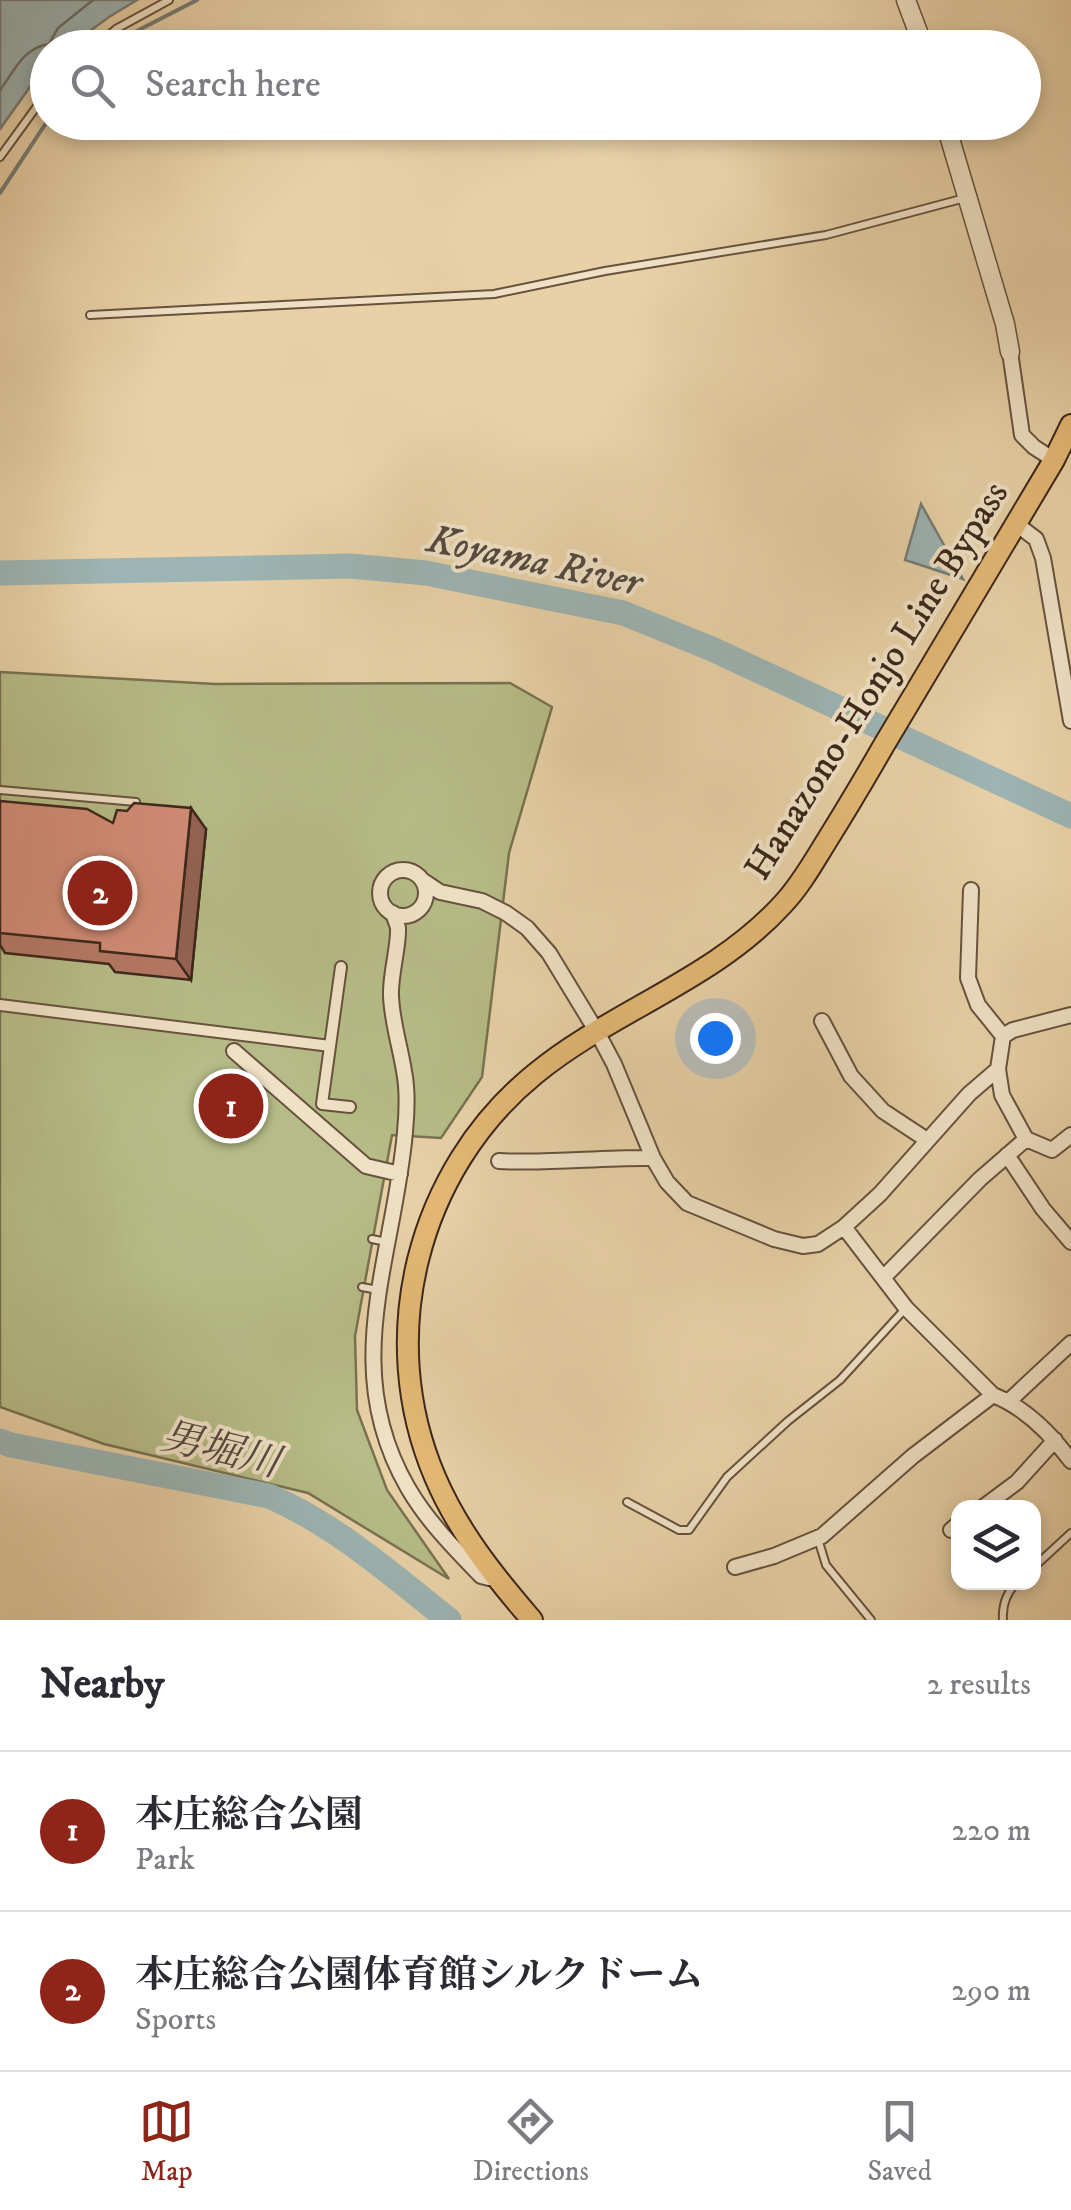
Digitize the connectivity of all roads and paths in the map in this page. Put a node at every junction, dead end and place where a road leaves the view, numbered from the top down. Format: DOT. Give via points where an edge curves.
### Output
graph roads {
  1 [pos="169,0"];
  2 [pos="906,0"];
  3 [pos="115,30"];
  4 [pos="917,30"];
  5 [pos="30,116"];
  6 [pos="950,140"];
  7 [pos="0,158"];
  8 [pos="966,198"];
  9 [pos="90,315"];
  10 [pos="1010,352"];
  11 [pos="1071,425"];
  12 [pos="1054,460"];
  13 [pos="1016,523"];
  14 [pos="1071,721"];
  15 [pos="0,790"];
  16 [pos="136,802"];
  17 [pos="422,880"];
  18 [pos="972,890"];
  19 [pos="440,892"];
  20 [pos="424,903"];
  21 [pos="399,919"];
  22 [pos="341,967"];
  23 [pos="0,1005"];
  24 [pos="1071,1015"];
  25 [pos="822,1020"];
  26 [pos="597,1032"];
  27 [pos="1003,1036"];
  28 [pos="330,1046"];
  29 [pos="234,1051"];
  30 [pos="998,1069"];
  31 [pos="350,1107"];
  32 [pos="1071,1134"];
  33 [pos="1026,1139"];
  34 [pos="927,1140"];
  35 [pos="1008,1155"];
  36 [pos="653,1158"];
  37 [pos="498,1162"];
  38 [pos="400,1174"];
  39 [pos="844,1227"];
  40 [pos="1071,1242"];
  41 [pos="883,1278"];
  42 [pos="362,1287"];
  43 [pos="379,1291"];
  44 [pos="906,1308"];
  45 [pos="1068,1351"];
  46 [pos="993,1394"];
  47 [pos="1009,1401"];
  48 [pos="1055,1440"];
  49 [pos="1071,1461"];
  50 [pos="993,1500"];
  51 [pos="627,1502"];
  52 [pos="1071,1533"];
  53 [pos="818,1538"];
  54 [pos="1041,1561"];
  55 [pos="735,1566"];
  56 [pos="496,1576"];
  57 [pos="1011,1590"];
  58 [pos="532,1620"];
  59 [pos="871,1620"];
  60 [pos="1003,1620"];
  1 -- 3 [label="lane"];
  2 -- 4 [label="street"];
  5 -- 7 [label="lane"];
  6 -- 8 [label="street"];
  8 -- 9 [label="lane" via="826,235 494,294"];
  8 -- 10 [label="street"];
  10 -- 12 [label="street" via="1022,435"];
  11 -- 12 [label="main road, Hanazono-Honjo Line Bypass"];
  12 -- 13 [label="main road, Hanazono-Honjo Line Bypass"];
  13 -- 14 [label="street" via="1036,539 1043,558"];
  13 -- 26 [label="main road, Hanazono-Honjo Line Bypass" via="784,903 695,976"];
  15 -- 16 [label="lane"];
  17 -- 19 [label="street"];
  17 -- 20 [label="street"];
  17 -- 21 [label="street" via="410,871 388,876 380,896"];
  18 -- 27 [label="street" via="968,978"];
  19 -- 20 [label="street"];
  19 -- 26 [label="street" via="482,901 527,928"];
  20 -- 21 [label="street"];
  21 -- 38 [label="street" via="390,995 407,1101"];
  22 -- 28 [label="street"];
  23 -- 28 [label="street"];
  24 -- 27 [label="street"];
  25 -- 34 [label="street" via="850,1076 884,1111"];
  26 -- 36 [label="street"];
  26 -- 56 [label="main road, Hanazono-Honjo Line Bypass" via="497,1110 437,1201 416,1260 408,1364 415,1415 454,1515"];
  27 -- 30 [label="street"];
  28 -- 31 [label="street" via="322,1104"];
  29 -- 38 [label="street" via="366,1166"];
  30 -- 33 [label="street" via="1002,1096"];
  30 -- 34 [label="street"];
  32 -- 33 [label="street" via="1052,1150"];
  33 -- 35 [label="street"];
  34 -- 39 [label="street"];
  35 -- 40 [label="street"];
  35 -- 41 [label="street"];
  36 -- 37 [label="street"];
  36 -- 39 [label="street" via="686,1203 774,1239 818,1244"];
  38 -- 43 [label="street" via="379,1241"];
  39 -- 41 [label="street"];
  41 -- 44 [label="street"];
  42 -- 43 [label="lane"];
  43 -- 56 [label="street" via="372,1368 388,1444 434,1526 482,1576"];
  44 -- 46 [label="street"];
  44 -- 51 [label="lane" via="840,1380 727,1477 689,1530"];
  45 -- 47 [label="street"];
  46 -- 47 [label="street"];
  46 -- 53 [label="street"];
  47 -- 48 [label="street"];
  48 -- 49 [label="street"];
  48 -- 50 [label="street"];
  52 -- 54 [label="lane"];
  53 -- 55 [label="street"];
  53 -- 59 [label="lane" via="826,1565"];
  56 -- 58 [label="main road, Hanazono-Honjo Line Bypass"];
  57 -- 60 [label="lane"];
}
